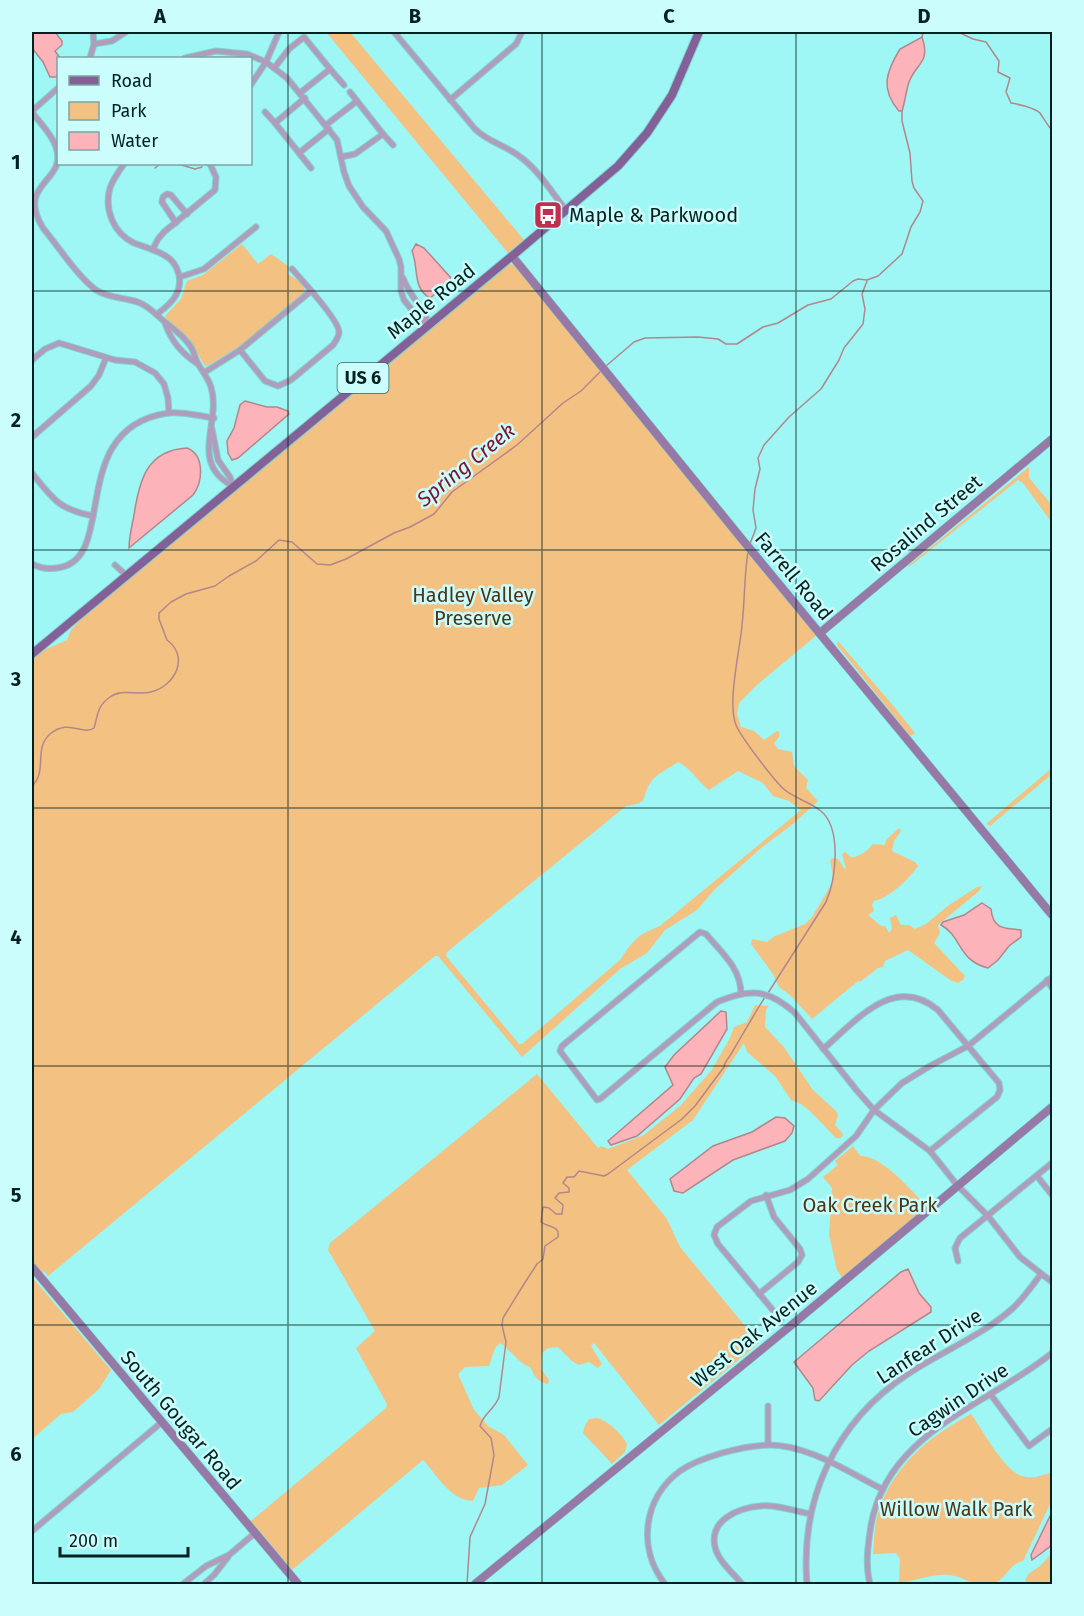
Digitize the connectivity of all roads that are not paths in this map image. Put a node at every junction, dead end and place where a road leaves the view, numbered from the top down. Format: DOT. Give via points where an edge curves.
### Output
graph roads {
  1 [pos="93,32"];
  2 [pos="126,32"];
  3 [pos="279,32"];
  4 [pos="397,32"];
  5 [pos="522,32"];
  6 [pos="699,32"];
  7 [pos="94,44"];
  8 [pos="90,57"];
  9 [pos="189,57"];
  10 [pos="266,62"];
  11 [pos="274,67"];
  12 [pos="330,69"];
  13 [pos="252,83"];
  14 [pos="344,85"];
  15 [pos="57,89"];
  16 [pos="350,92"];
  17 [pos="302,96"];
  18 [pos="450,100"];
  19 [pos="357,101"];
  20 [pos="32,111"];
  21 [pos="265,112"];
  22 [pos="274,123"];
  23 [pos="328,127"];
  24 [pos="383,134"];
  25 [pos="393,145"];
  26 [pos="299,153"];
  27 [pos="341,157"];
  28 [pos="123,165"];
  29 [pos="210,165"];
  30 [pos="311,168"];
  31 [pos="566,210"];
  32 [pos="187,214"];
  33 [pos="176,223"];
  34 [pos="256,227"];
  35 [pos="153,249"];
  36 [pos="512,256"];
  37 [pos="401,267"];
  38 [pos="292,269"];
  39 [pos="180,278"];
  40 [pos="310,291"];
  41 [pos="157,314"];
  42 [pos="164,322"];
  43 [pos="429,324"];
  44 [pos="240,350"];
  45 [pos="106,358"];
  46 [pos="32,360"];
  47 [pos="199,365"];
  48 [pos="205,372"];
  49 [pos="169,413"];
  50 [pos="214,418"];
  51 [pos="32,437"];
  52 [pos="1053,439"];
  53 [pos="32,473"];
  54 [pos="233,486"];
  55 [pos="93,516"];
  56 [pos="32,564"];
  57 [pos="115,565"];
  58 [pos="126,575"];
  59 [pos="820,633"];
  60 [pos="32,654"];
  61 [pos="1053,915"];
  62 [pos="1053,972"];
  63 [pos="1050,978"];
  64 [pos="1053,988"];
  65 [pos="741,994"];
  66 [pos="968,1046"];
  67 [pos="823,1048"];
  68 [pos="1053,1107"];
  69 [pos="874,1110"];
  70 [pos="930,1151"];
  71 [pos="1053,1163"];
  72 [pos="1037,1176"];
  73 [pos="957,1185"];
  74 [pos="766,1195"];
  75 [pos="1053,1195"];
  76 [pos="988,1216"];
  77 [pos="958,1261"];
  78 [pos="32,1267"];
  79 [pos="1041,1274"];
  80 [pos="1053,1282"];
  81 [pos="759,1294"];
  82 [pos="781,1320"];
  83 [pos="794,1323"];
  84 [pos="781,1333"];
  85 [pos="1053,1353"];
  86 [pos="991,1395"];
  87 [pos="768,1406"];
  88 [pos="162,1422"];
  89 [pos="1053,1429"];
  90 [pos="768,1445"];
  91 [pos="828,1463"];
  92 [pos="882,1489"];
  93 [pos="810,1514"];
  94 [pos="32,1531"];
  95 [pos="255,1533"];
  96 [pos="229,1555"];
  97 [pos="183,1584"];
  98 [pos="204,1584"];
  99 [pos="298,1584"];
  100 [pos="475,1584"];
  101 [pos="665,1584"];
  102 [pos="742,1584"];
  103 [pos="807,1584"];
  104 [pos="870,1584"];
  1 -- 7 [label="street"];
  2 -- 7 [label="street" via="112,42"];
  3 -- 10 [label="street"];
  4 -- 18 [label="street"];
  5 -- 18 [label="street" via="516,44"];
  6 -- 31 [label="main road, Maple Road / US 6" via="672,95 646,133 618,166"];
  7 -- 8 [label="street"];
  9 -- 10 [label="street" via="231,51"];
  10 -- 11 [label="street"];
  10 -- 13 [label="street"];
  11 -- 12 [label="street" via="304,37"];
  11 -- 17 [label="street"];
  12 -- 14 [label="street"];
  12 -- 17 [label="street"];
  15 -- 20 [label="street"];
  16 -- 19 [label="street"];
  17 -- 22 [label="street"];
  17 -- 23 [label="street"];
  18 -- 31 [label="street" via="484,138 528,163"];
  19 -- 23 [label="street"];
  19 -- 24 [label="street"];
  20 -- 41 [label="street" via="56,147 51,176 37,191 34,202 43,228 95,289 113,298 140,303"];
  21 -- 22 [label="street"];
  22 -- 26 [label="street"];
  23 -- 26 [label="street"];
  23 -- 27 [label="street" via="337,140"];
  24 -- 25 [label="street"];
  24 -- 27 [label="street" via="362,150"];
  26 -- 30 [label="street"];
  27 -- 37 [label="street" via="349,186 386,231"];
  28 -- 35 [label="street" via="111,184 108,198 112,222 126,238"];
  29 -- 32 [label="street" via="216,177 215,190"];
  31 -- 36 [label="main road, Maple Road / US 6"];
  32 -- 33 [label="street"];
  32 -- 33 [label="street" via="171,195 163,197 162,202"];
  33 -- 35 [label="street"];
  34 -- 39 [label="street" via="204,269"];
  35 -- 39 [label="street" via="172,261"];
  36 -- 43 [label="main road, Maple Road / US 6"];
  36 -- 59 [label="street, Farrell Road"];
  37 -- 43 [label="street" via="411,296"];
  37 -- 43 [label="street" via="404,300 420,320"];
  38 -- 40 [label="street"];
  39 -- 41 [label="street" via="178,293"];
  40 -- 44 [label="street"];
  40 -- 44 [label="street" via="338,327 333,345 278,386 265,381"];
  41 -- 42 [label="street"];
  42 -- 47 [label="street" via="178,348"];
  42 -- 47 [label="street" via="191,347"];
  43 -- 54 [label="main road, Maple Road / US 6"];
  44 -- 48 [label="street"];
  45 -- 46 [label="street" via="59,344"];
  45 -- 49 [label="street" via="135,362 155,373 164,384"];
  45 -- 51 [label="street" via="92,387"];
  47 -- 48 [label="street"];
  48 -- 50 [label="street" via="213,394"];
  49 -- 50 [label="street"];
  49 -- 55 [label="street" via="136,425 114,446 102,468"];
  50 -- 54 [label="street" via="208,445 210,460 225,482"];
  52 -- 59 [label="street, Rosalind Street"];
  53 -- 55 [label="street" via="64,508"];
  54 -- 58 [label="main road, Maple Road / US 6"];
  55 -- 56 [label="street" via="87,546 79,557 67,566 48,569"];
  57 -- 58 [label="street"];
  58 -- 60 [label="main road, Maple Road / US 6"];
  59 -- 61 [label="street, Farrell Road"];
  62 -- 63 [label="street"];
  63 -- 64 [label="street"];
  63 -- 66 [label="street"];
  65 -- 65 [label="street" via="717,1002 597,1100 560,1052 562,1046 700,932 731,962"];
  65 -- 67 [label="street" via="755,992 783,1002"];
  66 -- 67 [label="street" via="928,1001 906,995 875,1006"];
  66 -- 69 [label="street" via="902,1083"];
  66 -- 70 [label="street" via="999,1083 1000,1090"];
  67 -- 69 [label="street"];
  68 -- 73 [label="street, West Oak Avenue"];
  69 -- 70 [label="street"];
  69 -- 74 [label="street" via="856,1136 808,1179 790,1190"];
  70 -- 73 [label="street"];
  71 -- 72 [label="street"];
  72 -- 75 [label="street"];
  72 -- 76 [label="street"];
  73 -- 76 [label="street"];
  73 -- 83 [label="street, West Oak Avenue"];
  74 -- 81 [label="street" via="774,1217 801,1255 798,1262"];
  74 -- 81 [label="street" via="744,1205 717,1227 714,1235"];
  76 -- 77 [label="street" via="960,1238 955,1248"];
  76 -- 79 [label="street" via="1020,1257"];
  78 -- 88 [label="street, South Gougar Road"];
  79 -- 80 [label="street"];
  79 -- 91 [label="street, Lanfear Drive" via="998,1320 907,1374 873,1402 843,1437"];
  81 -- 82 [label="street"];
  82 -- 83 [label="street"];
  82 -- 84 [label="street"];
  83 -- 84 [label="street, West Oak Avenue"];
  84 -- 100 [label="street, West Oak Avenue"];
  85 -- 86 [label="street, Cagwin Drive"];
  86 -- 89 [label="street" via="1029,1446"];
  86 -- 92 [label="street, Cagwin Drive" via="925,1436 897,1465"];
  87 -- 90 [label="street"];
  88 -- 94 [label="street"];
  88 -- 95 [label="street, South Gougar Road"];
  90 -- 91 [label="street"];
  90 -- 101 [label="street" via="697,1462 667,1482 649,1516 646,1538 651,1560"];
  91 -- 92 [label="street"];
  91 -- 93 [label="street, Lanfear Drive"];
  92 -- 104 [label="street, Cagwin Drive" via="873,1512 867,1555"];
  93 -- 102 [label="street" via="760,1506 720,1522 715,1548"];
  93 -- 103 [label="street, Lanfear Drive"];
  95 -- 96 [label="street"];
  95 -- 99 [label="street, South Gougar Road"];
  96 -- 97 [label="street"];
  96 -- 98 [label="street"];
}
